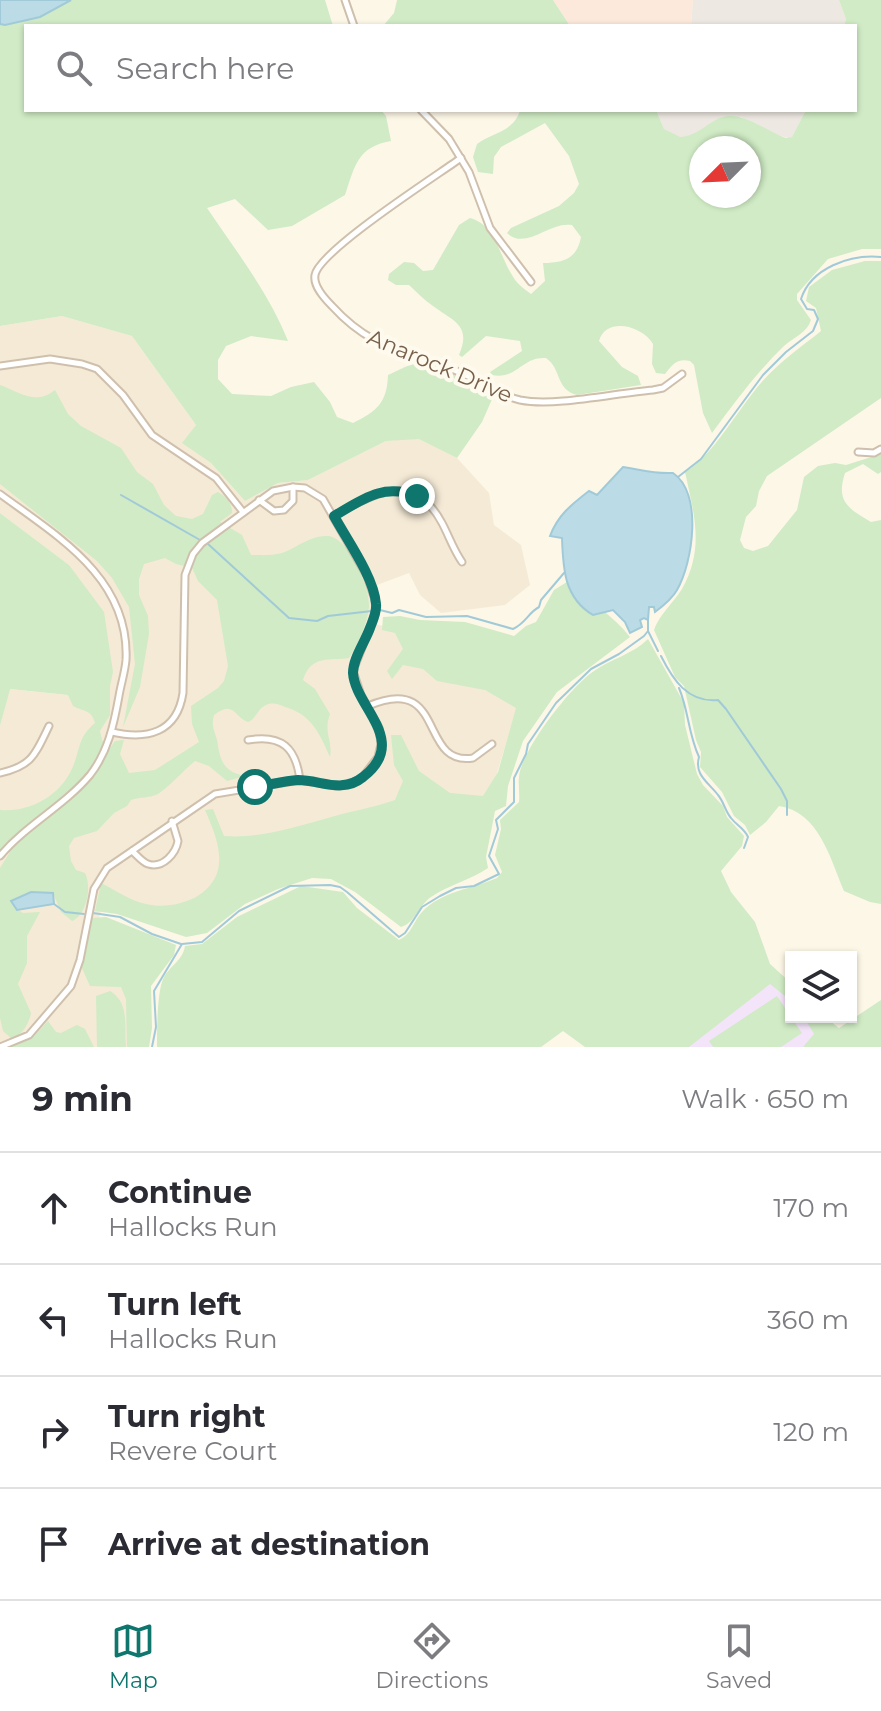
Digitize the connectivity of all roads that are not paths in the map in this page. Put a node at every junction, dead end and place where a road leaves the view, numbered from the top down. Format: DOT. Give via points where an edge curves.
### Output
graph roads {
  1 [pos="345,0"];
  2 [pos="353,24"];
  3 [pos="423,112"];
  4 [pos="461,158"];
  5 [pos="531,282"];
  6 [pos="0,366"];
  7 [pos="682,374"];
  8 [pos="881,449"];
  9 [pos="858,452"];
  10 [pos="293,487"];
  11 [pos="0,494"];
  12 [pos="259,500"];
  13 [pos="243,512"];
  14 [pos="334,516"];
  15 [pos="462,562"];
  16 [pos="368,706"];
  17 [pos="49,726"];
  18 [pos="112,732"];
  19 [pos="248,740"];
  20 [pos="492,744"];
  21 [pos="0,773"];
  22 [pos="300,780"];
  23 [pos="172,821"];
  24 [pos="132,851"];
  25 [pos="0,856"];
  26 [pos="0,1046"];
  1 -- 2 [label="street"];
  3 -- 4 [label="street"];
  4 -- 5 [label="street" via="490,228"];
  4 -- 7 [label="street, Anarock Drive" via="320,264 315,276 319,291 347,324 386,347 458,371 519,400 653,390"];
  6 -- 13 [label="street" via="50,359 97,369 152,435 216,478"];
  8 -- 9 [label="street"];
  10 -- 12 [label="street"];
  10 -- 12 [label="street" via="293,501 284,510 270,510"];
  10 -- 14 [label="street" via="316,494"];
  11 -- 18 [label="street" via="84,558 111,594 126,661"];
  12 -- 13 [label="street"];
  13 -- 18 [label="street" via="202,543 188,563 183,693 175,716 149,735"];
  14 -- 15 [label="street" via="375,494 408,492 433,509"];
  14 -- 16 [label="street" via="376,603 353,671"];
  16 -- 20 [label="street" via="394,698 411,701 443,747 462,758 478,755"];
  16 -- 22 [label="street" via="381,744 369,771 341,786"];
  17 -- 21 [label="street" via="29,762"];
  18 -- 25 [label="street" via="84,782"];
  19 -- 22 [label="street" via="262,737 290,749"];
  22 -- 23 [label="street" via="215,794"];
  23 -- 24 [label="street"];
  23 -- 24 [label="street" via="178,841 172,856 150,865"];
  24 -- 26 [label="street" via="107,868 94,889 70,988 29,1035"];
}
